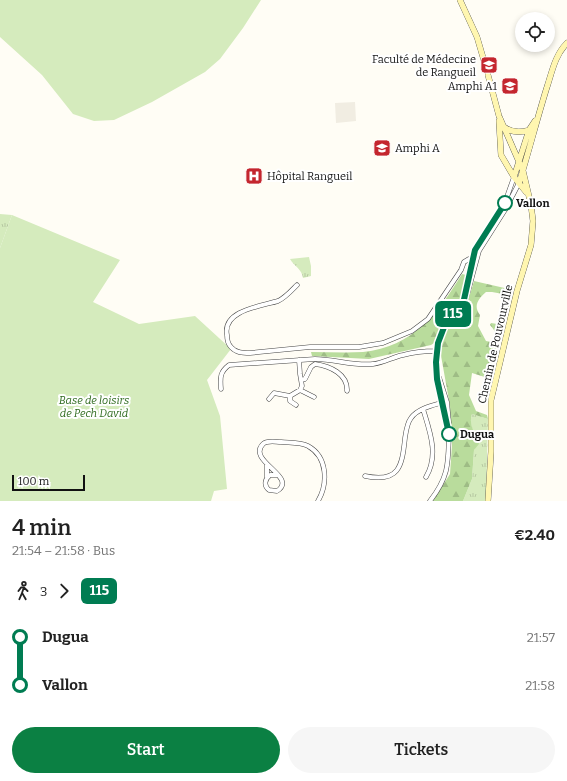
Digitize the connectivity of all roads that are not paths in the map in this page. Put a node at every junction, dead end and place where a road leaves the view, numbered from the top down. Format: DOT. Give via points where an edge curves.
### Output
graph roads {
  1 [pos="460,0"];
  2 [pos="567,43"];
  3 [pos="499,116"];
  4 [pos="536,120"];
  5 [pos="504,127"];
  6 [pos="529,130"];
  7 [pos="519,162"];
  8 [pos="523,171"];
  9 [pos="514,177"];
  10 [pos="519,183"];
  11 [pos="528,194"];
  12 [pos="473,263"];
  13 [pos="461,270"];
  14 [pos="297,285"];
  15 [pos="436,351"];
  16 [pos="299,360"];
  17 [pos="301,380"];
  18 [pos="221,389"];
  19 [pos="300,390"];
  20 [pos="347,391"];
  21 [pos="290,396"];
  22 [pos="314,397"];
  23 [pos="269,399"];
  24 [pos="445,402"];
  25 [pos="296,405"];
  26 [pos="423,409"];
  27 [pos="267,465"];
  28 [pos="278,475"];
  29 [pos="365,476"];
  30 [pos="267,477"];
  31 [pos="426,477"];
  32 [pos="318,501"];
  33 [pos="430,501"];
  34 [pos="488,501"];
  1 -- 3 [label="street" via="477,37"];
  2 -- 4 [label="street" via="557,58"];
  3 -- 5 [label="street, Chemin de Pouvourville"];
  3 -- 9 [label="street, Chemin de Pouvourville" via="501,155"];
  4 -- 6 [label="street"];
  4 -- 8 [label="street"];
  5 -- 6 [label="street" via="515,132"];
  5 -- 7 [label="street, Chemin de Pouvourville"];
  6 -- 7 [label="street"];
  7 -- 8 [label="street, Chemin de Pouvourville"];
  7 -- 9 [label="street"];
  8 -- 10 [label="street"];
  8 -- 11 [label="street, Chemin de Pouvourville"];
  9 -- 10 [label="street, Chemin de Pouvourville"];
  9 -- 12 [label="street" via="502,208 475,250"];
  10 -- 11 [label="street, Chemin de Pouvourville"];
  10 -- 12 [label="street"];
  11 -- 34 [label="street, Chemin de Pouvourville" via="533,221 532,238 491,400"];
  12 -- 13 [label="street"];
  12 -- 13 [label="street" via="469,259 464,262"];
  12 -- 15 [label="street" via="469,294 446,322"];
  13 -- 14 [label="street" via="428,319 412,331 383,343 359,347 310,347 242,354 233,350 226,331 231,319 251,307 280,300"];
  15 -- 16 [label="street" via="402,355 374,364 326,359"];
  15 -- 24 [label="street" via="437,379"];
  16 -- 17 [label="street"];
  16 -- 18 [label="street" via="229,365 222,370"];
  17 -- 19 [label="street"];
  17 -- 20 [label="street" via="305,379 315,364 322,365 343,376"];
  19 -- 21 [label="street"];
  19 -- 22 [label="street"];
  21 -- 23 [label="street" via="274,393"];
  21 -- 25 [label="street" via="290,401"];
  24 -- 26 [label="street"];
  24 -- 33 [label="street" via="449,425 447,471"];
  26 -- 29 [label="street" via="408,422 403,459 397,471 388,477"];
  26 -- 31 [label="street" via="433,453"];
  27 -- 28 [label="street"];
  27 -- 30 [label="street"];
  27 -- 32 [label="street" via="260,452 263,444 267,442 300,443 308,446 321,460 324,469 324,486"];
  28 -- 30 [label="street" via="272,474"];
  28 -- 30 [label="street" via="283,485 280,490 274,492 265,486"];
}
